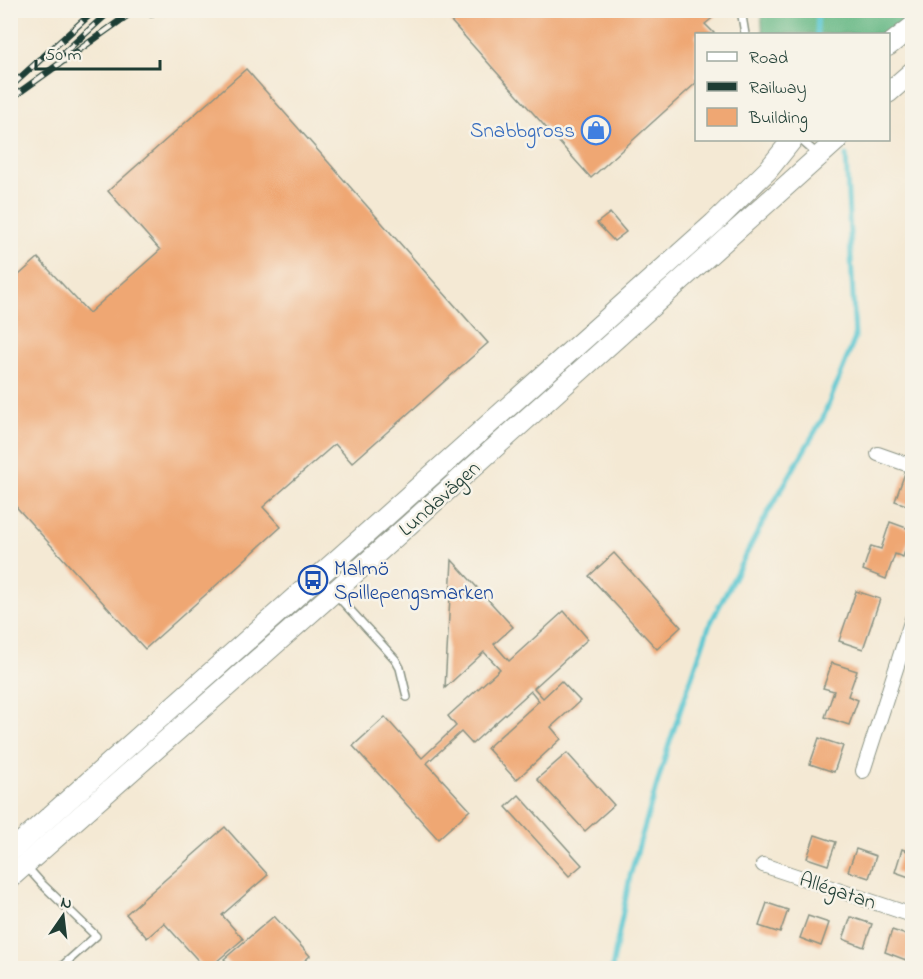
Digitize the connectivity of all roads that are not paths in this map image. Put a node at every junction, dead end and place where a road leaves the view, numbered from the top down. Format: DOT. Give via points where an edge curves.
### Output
graph roads {
  1 [pos="741,10"];
  2 [pos="912,27"];
  3 [pos="745,33"];
  4 [pos="890,44"];
  5 [pos="912,72"];
  6 [pos="890,91"];
  7 [pos="791,141"];
  8 [pos="802,141"];
  9 [pos="836,141"];
  10 [pos="819,156"];
  11 [pos="878,454"];
  12 [pos="912,466"];
  13 [pos="319,575"];
  14 [pos="334,592"];
  15 [pos="912,620"];
  16 [pos="407,697"];
  17 [pos="863,771"];
  18 [pos="11,850"];
  19 [pos="26,865"];
  20 [pos="763,865"];
  21 [pos="10,878"];
  22 [pos="912,915"];
  23 [pos="60,969"];
  1 -- 3 [label="lane"];
  2 -- 4 [label="main road"];
  5 -- 6 [label="main road"];
  7 -- 13 [label="main road, Lundavägen" via="714,223"];
  8 -- 10 [label="lane"];
  9 -- 10 [label="main road, Lundavägen"];
  10 -- 14 [label="main road, Lundavägen"];
  11 -- 12 [label="street"];
  13 -- 14 [label="lane"];
  13 -- 18 [label="main road, Lundavägen"];
  14 -- 16 [label="lane" via="395,660"];
  14 -- 19 [label="main road, Lundavägen"];
  15 -- 17 [label="street"];
  18 -- 19 [label="street"];
  19 -- 21 [label="main road, Lundavägen"];
  19 -- 23 [label="lane" via="96,936"];
  20 -- 22 [label="street, Allégatan"];
}
